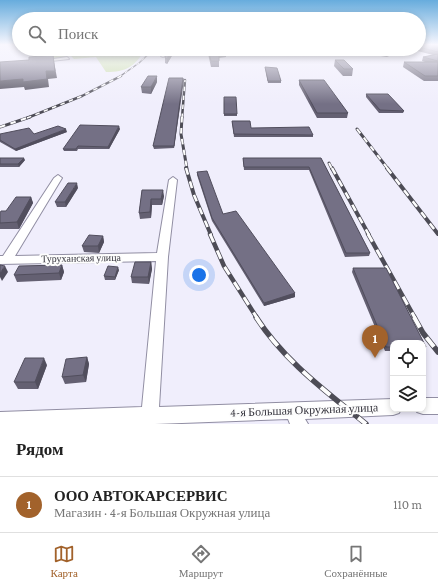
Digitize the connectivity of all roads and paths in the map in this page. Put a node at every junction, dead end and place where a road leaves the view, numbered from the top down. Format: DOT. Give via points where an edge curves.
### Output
graph roads {
  1 [pos="58,178"];
  2 [pos="173,180"];
  3 [pos="162,257"];
  4 [pos="3,260"];
  5 [pos="426,406"];
  6 [pos="438,406"];
  7 [pos="390,407"];
  8 [pos="150,416"];
  9 [pos="296,418"];
  10 [pos="0,421"];
  1 -- 4 [label="street"];
  2 -- 3 [label="street"];
  3 -- 4 [label="street, Туруханская улица"];
  3 -- 8 [label="street"];
  5 -- 6 [label="street"];
  7 -- 9 [label="street, 4-я Большая Окружная улица"];
  8 -- 9 [label="street, 4-я Большая Окружная улица"];
  8 -- 10 [label="street, 4-я Большая Окружная улица"];
}
